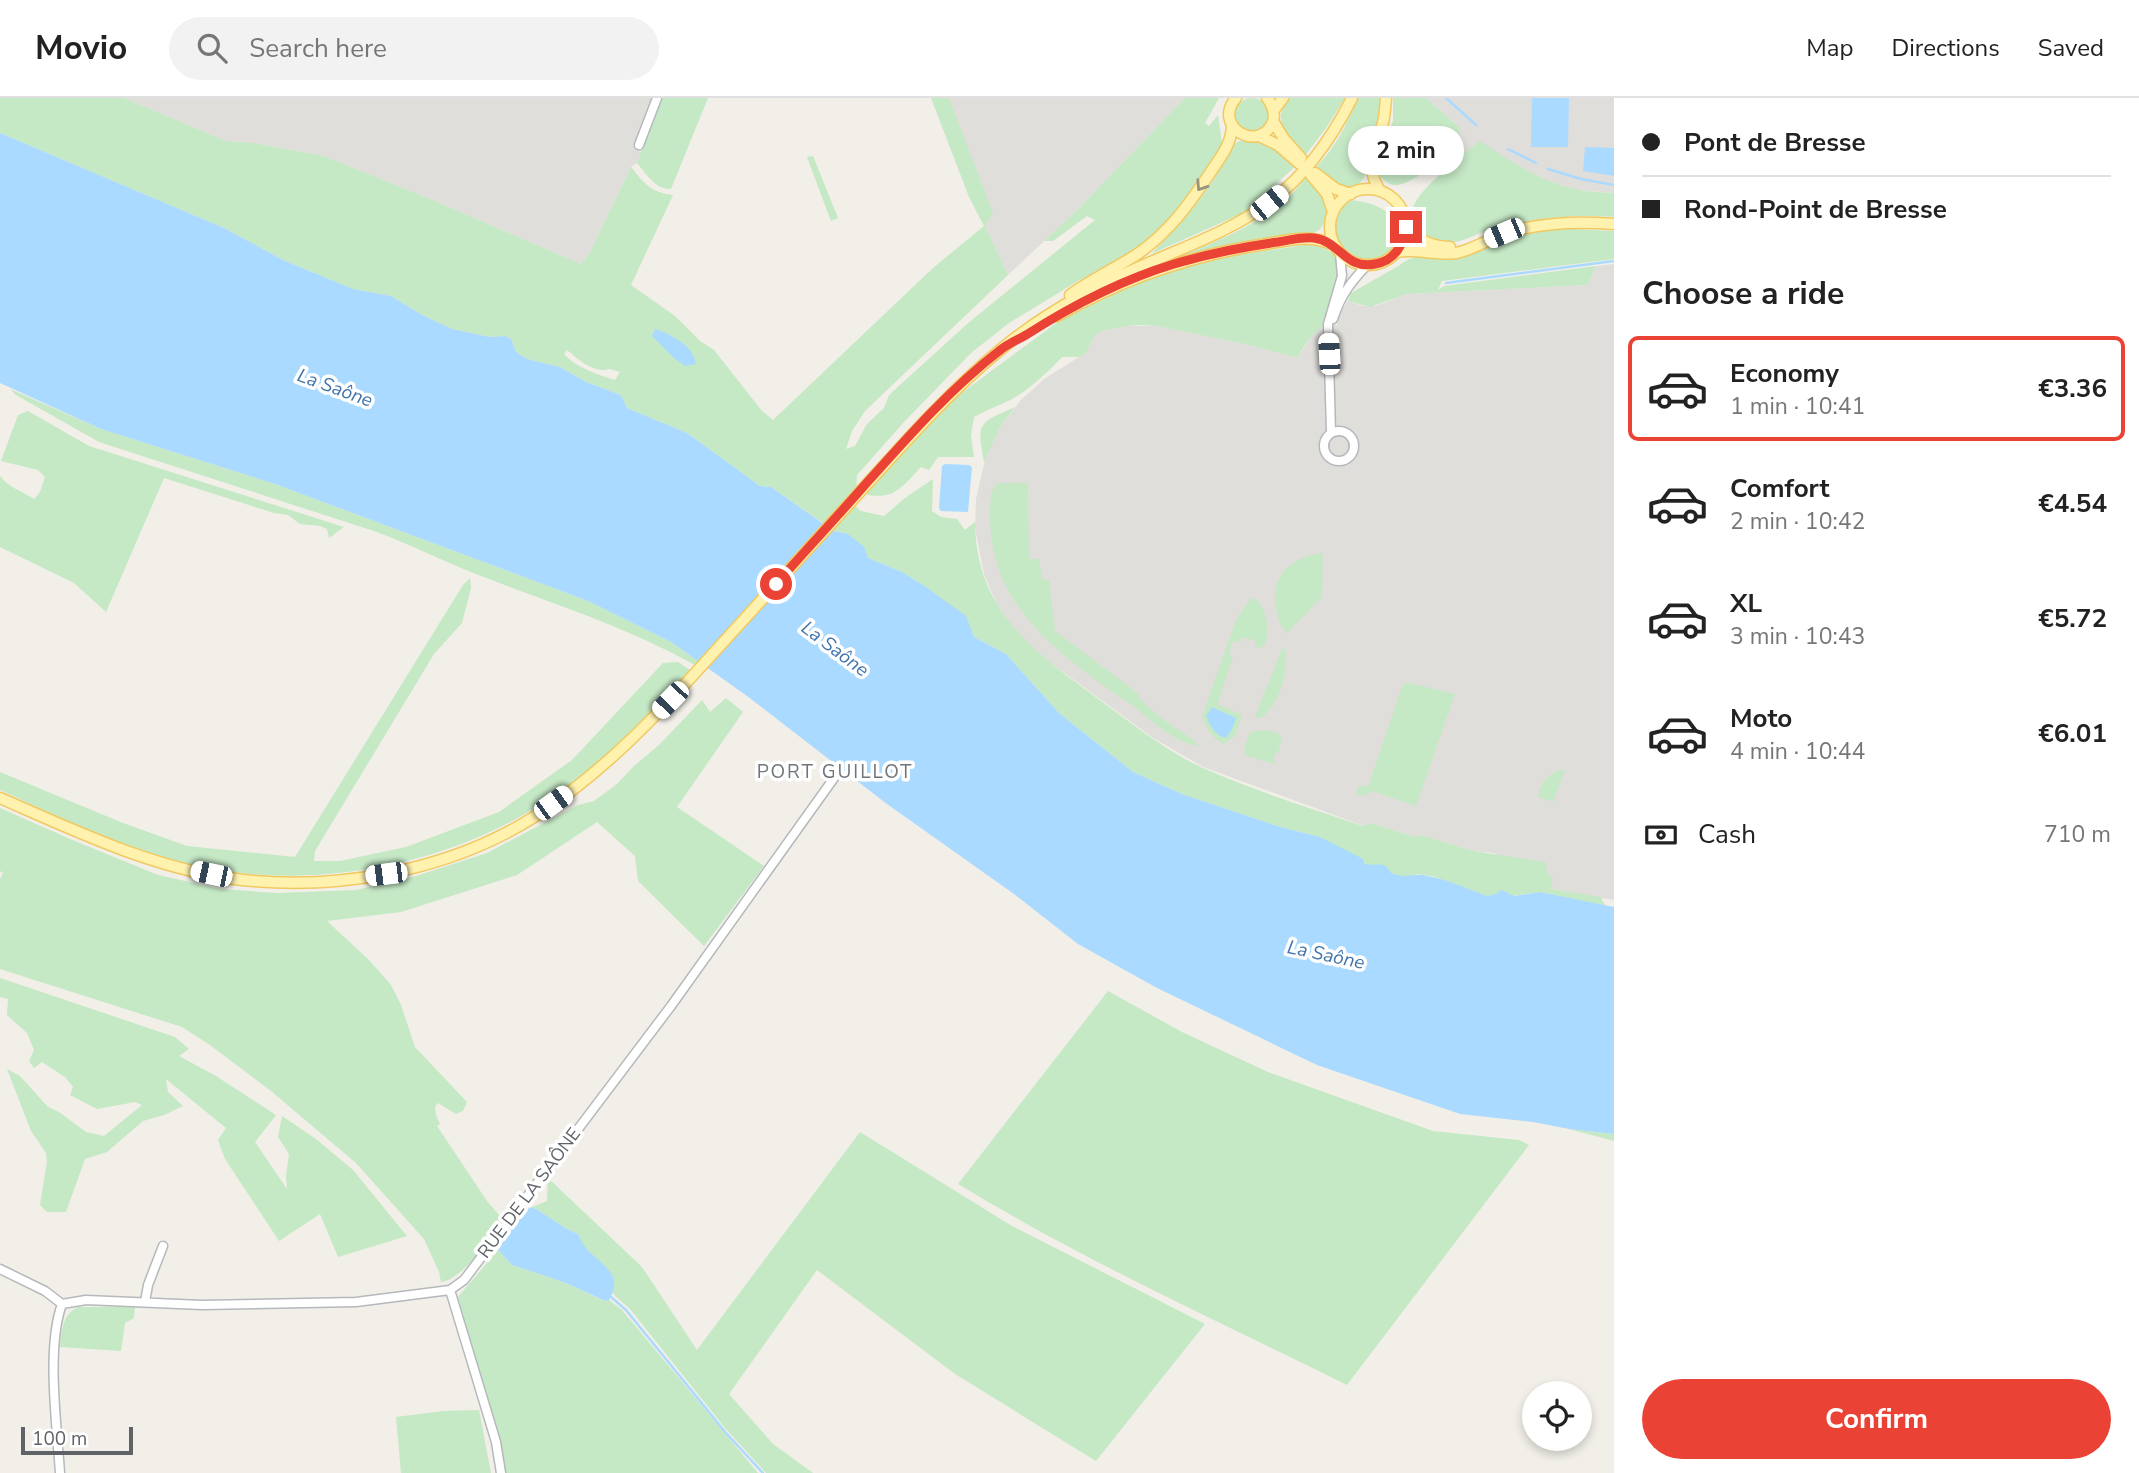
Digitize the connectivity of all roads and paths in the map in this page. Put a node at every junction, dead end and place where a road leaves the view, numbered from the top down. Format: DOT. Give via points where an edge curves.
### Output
graph roads {
  1 [pos="656,98"];
  2 [pos="1267,98"];
  3 [pos="1283,98"];
  4 [pos="1352,98"];
  5 [pos="1386,98"];
  6 [pos="1230,101"];
  7 [pos="1273,116"];
  8 [pos="1232,127"];
  9 [pos="1259,136"];
  10 [pos="639,145"];
  11 [pos="1380,191"];
  12 [pos="1350,194"];
  13 [pos="1333,212"];
  14 [pos="1614,224"];
  15 [pos="1406,227"];
  16 [pos="1475,245"];
  17 [pos="1337,249"];
  18 [pos="1397,252"];
  19 [pos="1367,265"];
  20 [pos="1034,323"];
  21 [pos="1328,335"];
  22 [pos="1002,348"];
  23 [pos="1331,432"];
  24 [pos="834,778"];
  25 [pos="0,797"];
  26 [pos="163,1245"];
  27 [pos="0,1269"];
  28 [pos="450,1290"];
  29 [pos="145,1302"];
  30 [pos="62,1304"];
  31 [pos="60,1473"];
  32 [pos="501,1473"];
  1 -- 10 [label="street"];
  2 -- 7 [label="main road"];
  3 -- 7 [label="main road"];
  4 -- 20 [label="main road" via="1312,162 1269,203 1219,232 1094,288"];
  5 -- 11 [label="main road" via="1371,161"];
  6 -- 8 [label="main road"];
  7 -- 9 [label="main road"];
  7 -- 9 [label="main road" via="1302,163"];
  8 -- 9 [label="main road" via="1241,134"];
  8 -- 20 [label="main road, one-way" via="1227,147 1166,231"];
  11 -- 12 [label="main road"];
  11 -- 15 [label="main road" via="1396,202"];
  12 -- 13 [label="main road"];
  12 -- 13 [label="main road" via="1313,174"];
  13 -- 17 [label="main road" via="1330,232"];
  14 -- 16 [label="main road" via="1539,225"];
  15 -- 16 [label="main road" via="1433,245"];
  15 -- 18 [label="main road"];
  16 -- 18 [label="main road" via="1455,253"];
  17 -- 19 [label="main road" via="1352,262"];
  17 -- 21 [label="street" via="1342,276"];
  17 -- 22 [label="main road" via="1316,238 1295,239 1167,267 1093,297"];
  18 -- 19 [label="main road" via="1383,262"];
  19 -- 21 [label="street" via="1346,289"];
  20 -- 22 [label="main road"];
  21 -- 23 [label="street"];
  22 -- 25 [label="main road" via="935,408 611,760 534,817 495,837 421,866 386,874 287,882 217,876 143,858"];
  24 -- 28 [label="street, RUE DE LA SAÔNE" via="671,1006 464,1280"];
  26 -- 29 [label="street"];
  27 -- 30 [label="street"];
  28 -- 29 [label="street" via="356,1302"];
  28 -- 32 [label="street" via="496,1442"];
  29 -- 30 [label="street"];
  30 -- 31 [label="street" via="55,1364"];
}
